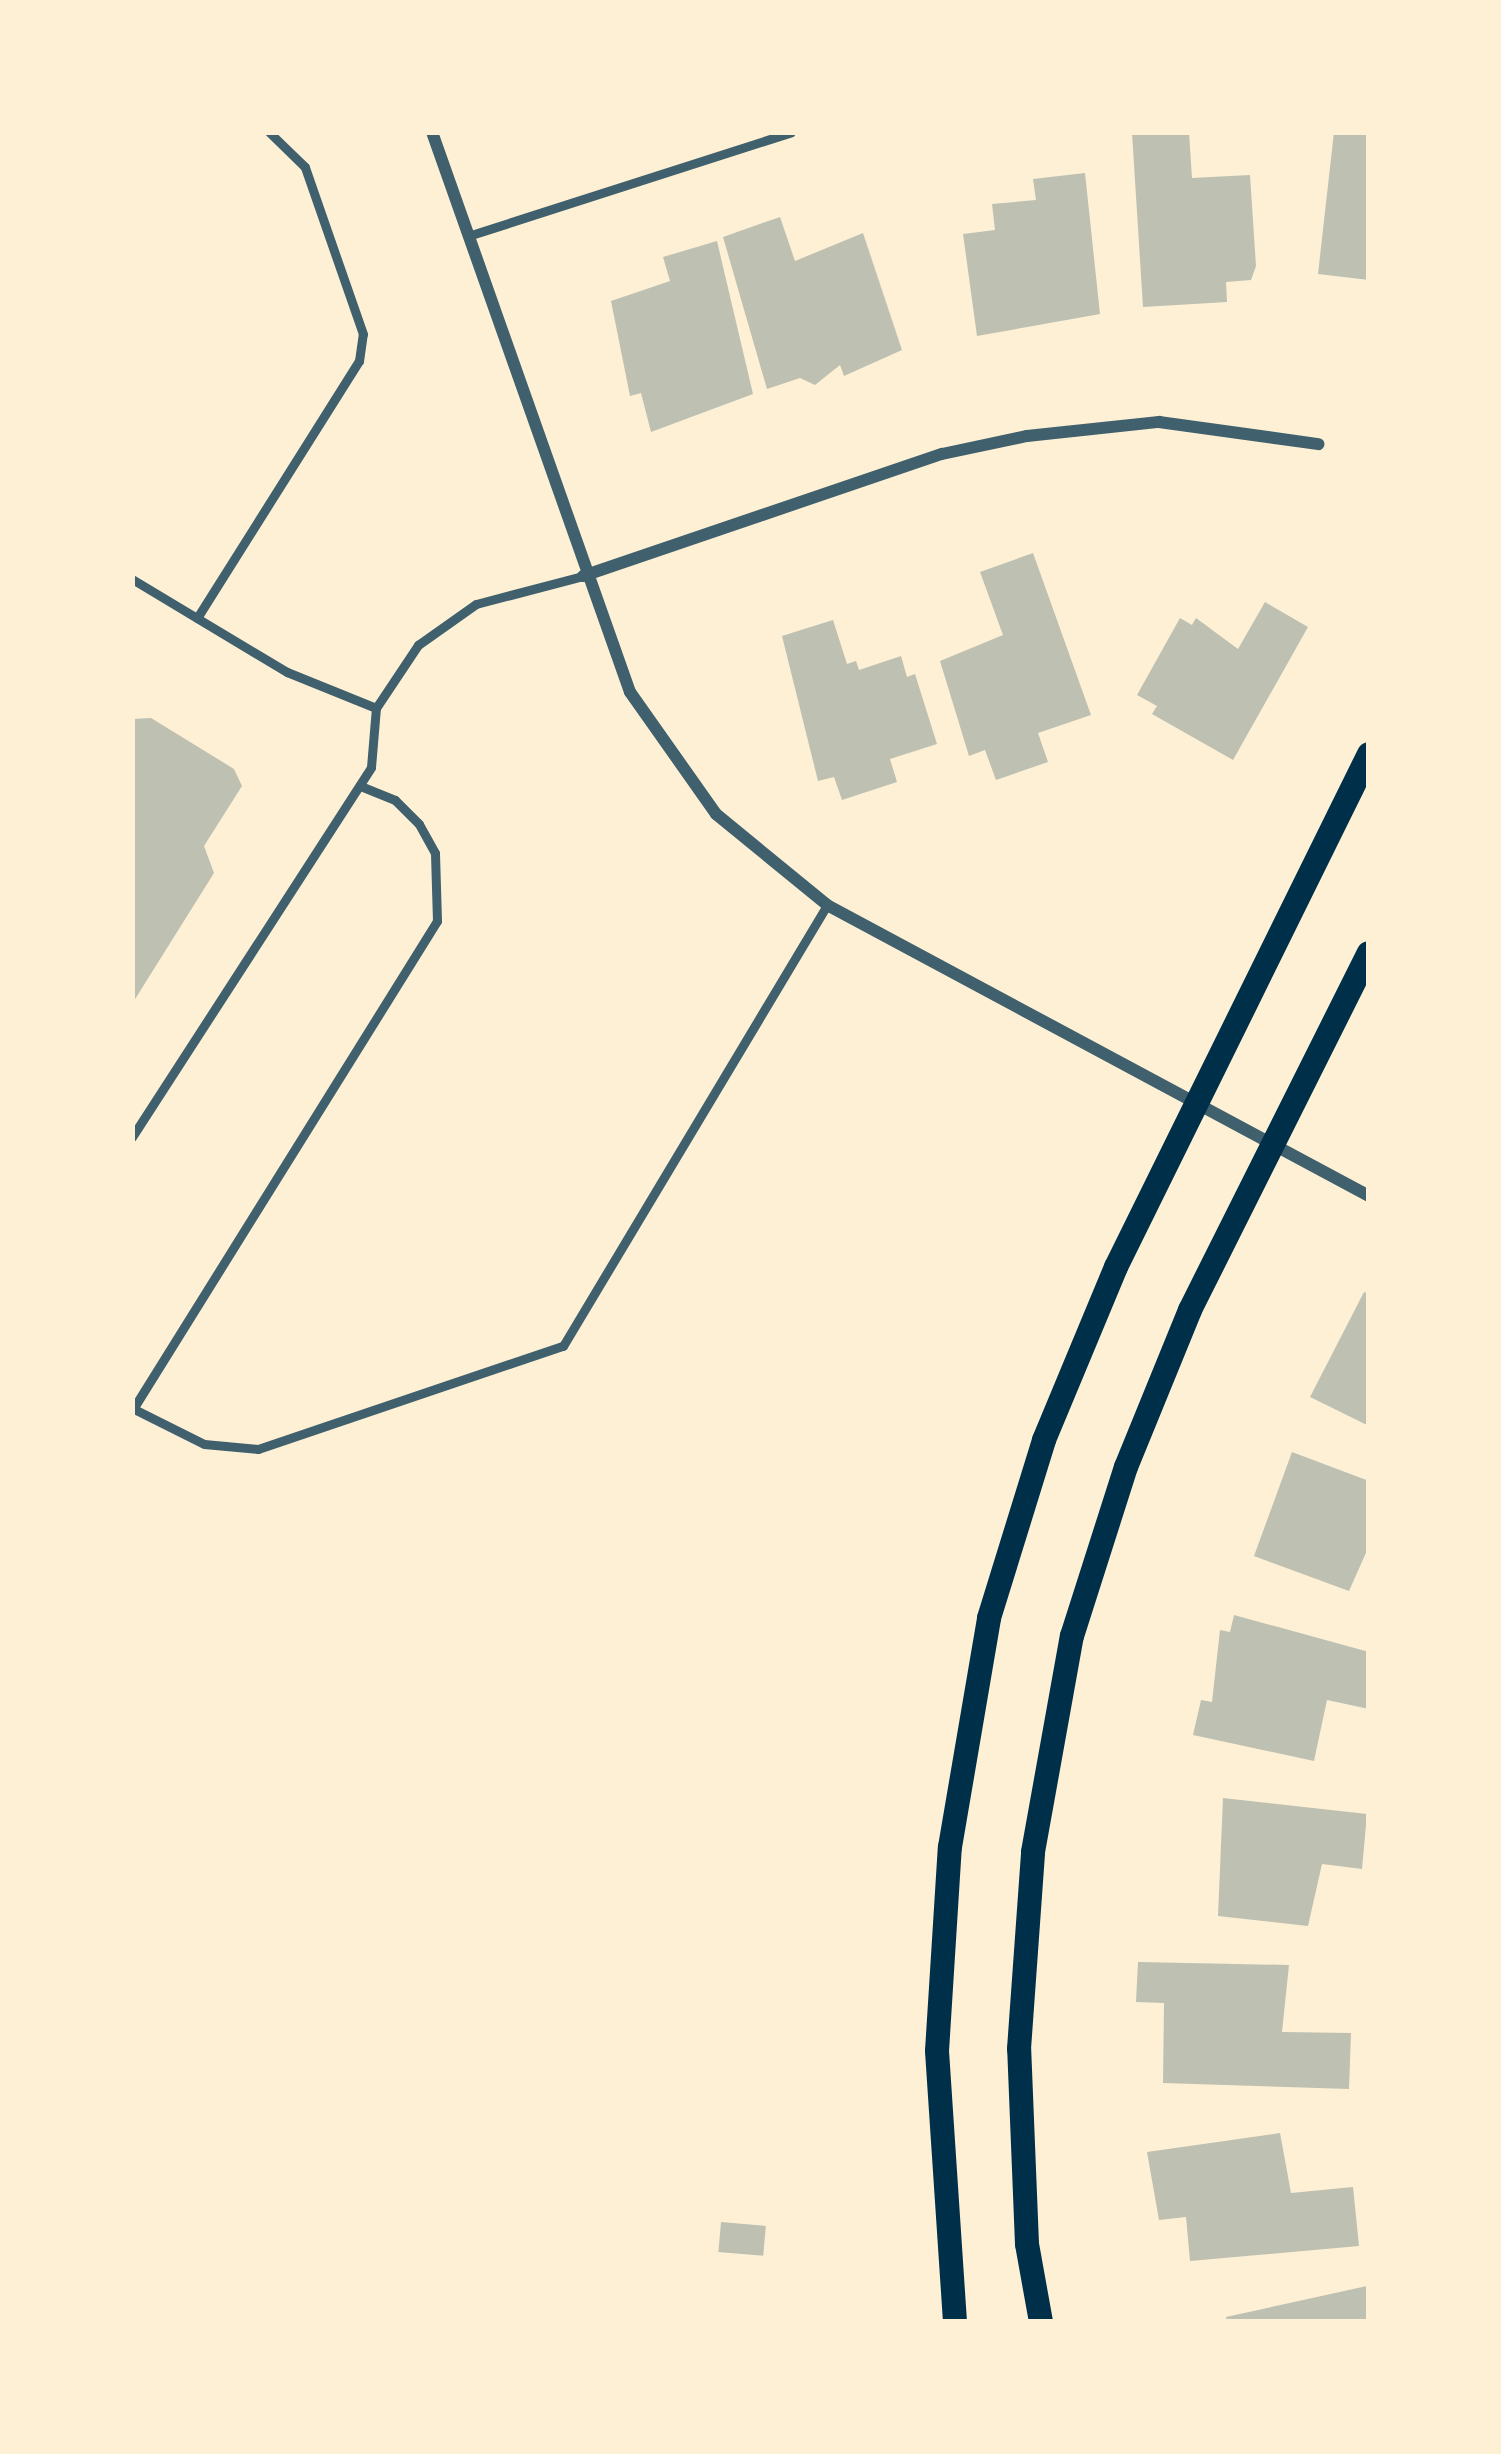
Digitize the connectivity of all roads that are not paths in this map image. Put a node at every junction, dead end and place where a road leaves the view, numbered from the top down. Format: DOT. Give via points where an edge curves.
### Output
graph roads {
  1 [pos="269,132"];
  2 [pos="432,132"];
  3 [pos="791,132"];
  4 [pos="468,236"];
  5 [pos="1318,444"];
  6 [pos="584,576"];
  7 [pos="132,579"];
  8 [pos="197,618"];
  9 [pos="376,708"];
  10 [pos="1369,754"];
  11 [pos="360,786"];
  12 [pos="826,905"];
  13 [pos="1369,953"];
  14 [pos="1192,1106"];
  15 [pos="132,1137"];
  16 [pos="1270,1148"];
  17 [pos="1369,1196"];
  18 [pos="132,1408"];
  19 [pos="955,2322"];
  20 [pos="1041,2322"];
  1 -- 8 [label="lane" via="305,167 363,334 358,361"];
  2 -- 4 [label="street"];
  3 -- 4 [label="lane"];
  4 -- 6 [label="street"];
  5 -- 6 [label="street" via="1160,422 1027,436 942,454"];
  6 -- 9 [label="lane" via="476,604 418,645"];
  6 -- 12 [label="street" via="630,692 687,778 753,852"];
  7 -- 8 [label="lane"];
  8 -- 9 [label="lane" via="286,672"];
  9 -- 11 [label="lane" via="371,767"];
  10 -- 14 [label="main road"];
  11 -- 15 [label="lane"];
  11 -- 18 [label="lane" via="394,800 419,824 435,854 437,920"];
  12 -- 14 [label="street"];
  12 -- 18 [label="lane" via="563,1346 258,1449 204,1444"];
  13 -- 16 [label="main road"];
  14 -- 16 [label="street"];
  14 -- 19 [label="main road" via="1044,1440 989,1618 950,1847 938,2051"];
  16 -- 17 [label="street"];
  16 -- 20 [label="main road" via="1190,1310 1072,1636 1033,1852 1019,2049 1027,2244"];
}
